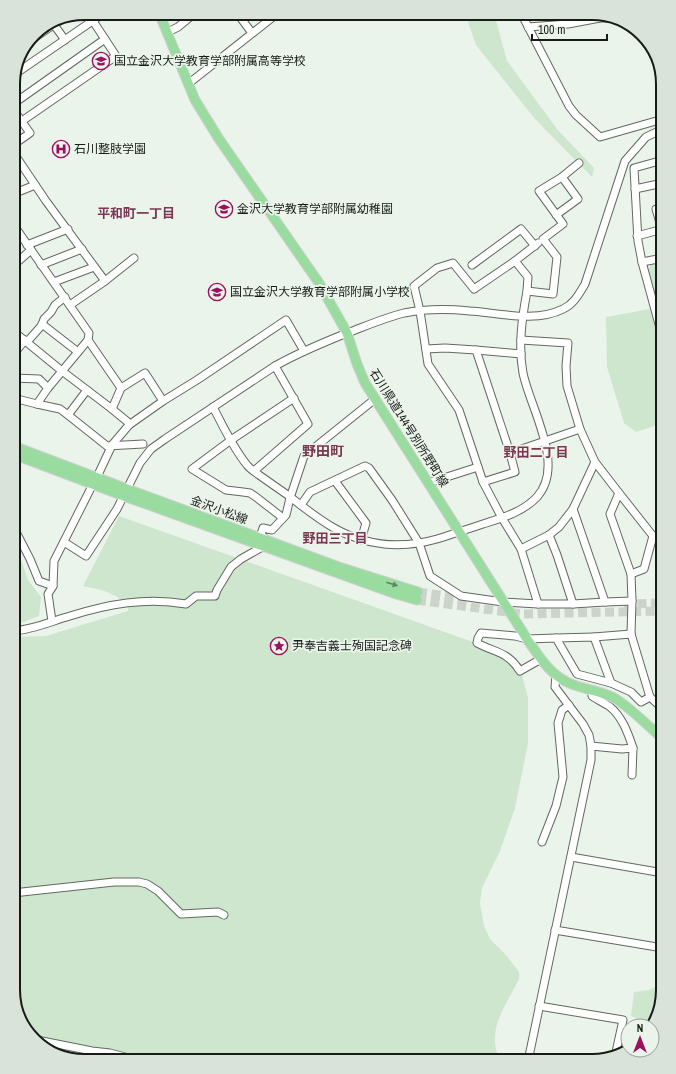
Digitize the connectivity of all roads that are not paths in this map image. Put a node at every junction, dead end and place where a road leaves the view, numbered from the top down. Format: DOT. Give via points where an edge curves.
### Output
graph roads {
  1 [pos="162,20"];
  2 [pos="187,20"];
  3 [pos="242,20"];
  4 [pos="269,20"];
  5 [pos="524,20"];
  6 [pos="583,20"];
  7 [pos="93,21"];
  8 [pos="56,27"];
  9 [pos="528,27"];
  10 [pos="168,32"];
  11 [pos="252,34"];
  12 [pos="105,39"];
  13 [pos="65,40"];
  14 [pos="22,70"];
  15 [pos="188,84"];
  16 [pos="20,99"];
  17 [pos="20,118"];
  18 [pos="22,121"];
  19 [pos="656,121"];
  20 [pos="656,132"];
  21 [pos="20,140"];
  22 [pos="20,162"];
  23 [pos="656,162"];
  24 [pos="579,163"];
  25 [pos="562,177"];
  26 [pos="656,184"];
  27 [pos="36,185"];
  28 [pos="635,189"];
  29 [pos="20,191"];
  30 [pos="556,214"];
  31 [pos="68,229"];
  32 [pos="656,231"];
  33 [pos="20,234"];
  34 [pos="637,236"];
  35 [pos="543,239"];
  36 [pos="535,246"];
  37 [pos="29,248"];
  38 [pos="82,250"];
  39 [pos="20,258"];
  40 [pos="134,258"];
  41 [pos="656,259"];
  42 [pos="515,261"];
  43 [pos="642,262"];
  44 [pos="41,265"];
  45 [pos="472,265"];
  46 [pos="94,267"];
  47 [pos="105,281"];
  48 [pos="54,282"];
  49 [pos="527,291"];
  50 [pos="65,297"];
  51 [pos="70,305"];
  52 [pos="420,311"];
  53 [pos="656,313"];
  54 [pos="522,317"];
  55 [pos="42,324"];
  56 [pos="347,333"];
  57 [pos="20,336"];
  58 [pos="88,340"];
  59 [pos="522,340"];
  60 [pos="26,341"];
  61 [pos="20,347"];
  62 [pos="426,349"];
  63 [pos="476,350"];
  64 [pos="304,351"];
  65 [pos="78,352"];
  66 [pos="521,354"];
  67 [pos="275,366"];
  68 [pos="62,371"];
  69 [pos="20,378"];
  70 [pos="48,388"];
  71 [pos="120,388"];
  72 [pos="87,390"];
  73 [pos="294,398"];
  74 [pos="375,399"];
  75 [pos="20,400"];
  76 [pos="163,401"];
  77 [pos="37,404"];
  78 [pos="213,407"];
  79 [pos="112,410"];
  80 [pos="68,415"];
  81 [pos="129,425"];
  82 [pos="580,429"];
  83 [pos="231,440"];
  84 [pos="545,441"];
  85 [pos="143,444"];
  86 [pos="112,445"];
  87 [pos="20,449"];
  88 [pos="510,453"];
  89 [pos="20,456"];
  90 [pos="595,462"];
  91 [pos="478,467"];
  92 [pos="254,471"];
  93 [pos="95,480"];
  94 [pos="335,481"];
  95 [pos="483,482"];
  96 [pos="428,483"];
  97 [pos="126,492"];
  98 [pos="619,493"];
  99 [pos="290,498"];
  100 [pos="301,506"];
  101 [pos="573,509"];
  102 [pos="282,518"];
  103 [pos="502,518"];
  104 [pos="459,532"];
  105 [pos="549,536"];
  106 [pos="20,540"];
  107 [pos="361,540"];
  108 [pos="64,542"];
  109 [pos="265,543"];
  110 [pos="419,543"];
  111 [pos="521,549"];
  112 [pos="631,574"];
  113 [pos="53,586"];
  114 [pos="417,596"];
  115 [pos="632,601"];
  116 [pos="504,602"];
  117 [pos="605,602"];
  118 [pos="538,604"];
  119 [pos="573,604"];
  120 [pos="52,621"];
  121 [pos="20,630"];
  122 [pos="631,634"];
  123 [pos="594,637"];
  124 [pos="556,638"];
  125 [pos="527,639"];
  126 [pos="541,659"];
  127 [pos="556,675"];
  128 [pos="611,683"];
  129 [pos="592,690"];
  130 [pos="650,697"];
  131 [pos="656,703"];
  132 [pos="569,705"];
  133 [pos="656,733"];
  134 [pos="591,746"];
  135 [pos="633,748"];
  136 [pos="632,775"];
  137 [pos="542,842"];
  138 [pos="571,857"];
  139 [pos="656,872"];
  140 [pos="20,892"];
  141 [pos="224,915"];
  142 [pos="555,930"];
  143 [pos="656,947"];
  144 [pos="539,1006"];
  145 [pos="47,1042"];
  146 [pos="617,1049"];
  147 [pos="114,1054"];
  148 [pos="529,1054"];
  1 -- 10 [label="main road, 石川県道144号別所野町線"];
  2 -- 10 [label="street"];
  3 -- 11 [label="street"];
  4 -- 11 [label="street"];
  5 -- 9 [label="street"];
  6 -- 9 [label="street" via="568,24"];
  7 -- 12 [label="street"];
  7 -- 13 [label="street"];
  8 -- 13 [label="street"];
  9 -- 19 [label="street" via="569,106 600,137"];
  10 -- 15 [label="main road, 石川県道144号別所野町線"];
  11 -- 15 [label="street"];
  12 -- 16 [label="street"];
  12 -- 18 [label="street" via="116,56"];
  13 -- 14 [label="street"];
  15 -- 56 [label="main road, 石川県道144号別所野町線" via="219,139 319,283"];
  17 -- 18 [label="street"];
  18 -- 21 [label="street" via="30,133"];
  20 -- 54 [label="street" via="646,137 625,161 585,284 576,300 562,309 545,315"];
  22 -- 27 [label="street"];
  23 -- 28 [label="street" via="634,168"];
  24 -- 25 [label="street"];
  25 -- 30 [label="street" via="578,199"];
  25 -- 30 [label="street" via="540,191"];
  26 -- 28 [label="street"];
  27 -- 29 [label="street"];
  27 -- 31 [label="street"];
  28 -- 34 [label="street"];
  30 -- 35 [label="street" via="563,224"];
  31 -- 37 [label="street"];
  31 -- 38 [label="street"];
  32 -- 34 [label="street"];
  33 -- 37 [label="street"];
  34 -- 43 [label="street"];
  35 -- 36 [label="street"];
  35 -- 49 [label="street" via="557,257 553,294"];
  36 -- 42 [label="street"];
  36 -- 45 [label="street" via="521,229"];
  37 -- 39 [label="street"];
  37 -- 44 [label="street"];
  38 -- 44 [label="street"];
  38 -- 46 [label="street"];
  40 -- 47 [label="street"];
  41 -- 43 [label="street"];
  42 -- 49 [label="street" via="528,277"];
  42 -- 52 [label="street" via="474,289 453,263 437,268 414,286"];
  43 -- 53 [label="street"];
  44 -- 48 [label="street"];
  46 -- 47 [label="street"];
  46 -- 48 [label="street"];
  47 -- 51 [label="street"];
  48 -- 50 [label="street"];
  49 -- 54 [label="street"];
  50 -- 51 [label="street"];
  50 -- 55 [label="street" via="55,305"];
  51 -- 58 [label="street" via="89,333"];
  52 -- 54 [label="street" via="462,310"];
  52 -- 56 [label="street" via="381,320"];
  52 -- 62 [label="street"];
  54 -- 59 [label="street"];
  55 -- 60 [label="street"];
  55 -- 65 [label="street"];
  56 -- 64 [label="street"];
  56 -- 74 [label="main road, 石川県道144号別所野町線" via="357,364"];
  57 -- 60 [label="street"];
  58 -- 65 [label="street"];
  58 -- 71 [label="street"];
  59 -- 66 [label="street"];
  59 -- 82 [label="street" via="568,344 567,386"];
  60 -- 61 [label="street"];
  60 -- 68 [label="street"];
  62 -- 63 [label="street"];
  62 -- 91 [label="street" via="428,364 459,410"];
  63 -- 66 [label="street"];
  63 -- 88 [label="street"];
  64 -- 67 [label="street"];
  64 -- 76 [label="street" via="286,320"];
  65 -- 68 [label="street"];
  66 -- 84 [label="street" via="523,374"];
  67 -- 73 [label="street"];
  67 -- 78 [label="street"];
  68 -- 70 [label="street"];
  68 -- 72 [label="street"];
  69 -- 70 [label="street" via="39,379"];
  70 -- 77 [label="street"];
  71 -- 76 [label="street" via="145,373"];
  71 -- 79 [label="street"];
  72 -- 79 [label="street"];
  72 -- 80 [label="street"];
  73 -- 83 [label="street"];
  73 -- 92 [label="street" via="308,424"];
  74 -- 96 [label="main road, 石川県道144号別所野町線"];
  74 -- 99 [label="street" via="304,456"];
  75 -- 77 [label="street"];
  76 -- 81 [label="street"];
  77 -- 80 [label="street" via="60,409"];
  78 -- 83 [label="street"];
  78 -- 97 [label="street" via="151,449 140,463"];
  79 -- 81 [label="street"];
  80 -- 86 [label="street" via="107,446"];
  81 -- 86 [label="street"];
  82 -- 84 [label="street"];
  82 -- 90 [label="street"];
  83 -- 92 [label="street" via="239,455"];
  83 -- 102 [label="street" via="192,469 226,490 250,493"];
  84 -- 88 [label="street"];
  84 -- 103 [label="street" via="548,456 545,484 538,496 527,505"];
  85 -- 86 [label="street"];
  86 -- 93 [label="street"];
  87 -- 93 [label="main road, 金沢小松線"];
  88 -- 95 [label="street" via="515,472"];
  89 -- 93 [label="main road, 金沢小松線"];
  90 -- 98 [label="street"];
  90 -- 101 [label="street"];
  91 -- 95 [label="street"];
  91 -- 96 [label="street"];
  92 -- 99 [label="street"];
  93 -- 97 [label="main road, 金沢小松線"];
  93 -- 108 [label="street"];
  94 -- 100 [label="street" via="310,492"];
  94 -- 107 [label="street" via="366,523"];
  94 -- 110 [label="street" via="365,466 369,468"];
  95 -- 103 [label="street"];
  96 -- 104 [label="main road, 石川県道144号別所野町線"];
  97 -- 108 [label="street" via="86,556"];
  97 -- 109 [label="main road, 金沢小松線"];
  98 -- 112 [label="street" via="610,514"];
  98 -- 112 [label="street" via="653,536 644,569"];
  99 -- 100 [label="street"];
  99 -- 102 [label="street" via="286,515"];
  100 -- 107 [label="street" via="346,535"];
  101 -- 105 [label="street"];
  101 -- 117 [label="street"];
  102 -- 109 [label="street" via="272,530 263,528 261,534"];
  103 -- 104 [label="street"];
  103 -- 111 [label="street"];
  104 -- 110 [label="street"];
  104 -- 116 [label="main road, 石川県道144号別所野町線"];
  105 -- 111 [label="street"];
  105 -- 119 [label="street"];
  106 -- 113 [label="street" via="39,581"];
  107 -- 110 [label="street" via="384,545"];
  108 -- 113 [label="street" via="54,561"];
  109 -- 114 [label="main road, 金沢小松線" via="396,594"];
  109 -- 120 [label="street" via="231,567 215,596 196,596 186,604 167,601 115,604"];
  110 -- 116 [label="street" via="430,576 462,596"];
  111 -- 118 [label="street"];
  112 -- 115 [label="street"];
  113 -- 120 [label="street" via="48,594"];
  115 -- 117 [label="street"];
  115 -- 122 [label="street"];
  116 -- 118 [label="street"];
  116 -- 125 [label="main road, 石川県道144号別所野町線"];
  117 -- 119 [label="street"];
  118 -- 119 [label="street"];
  120 -- 121 [label="street"];
  122 -- 123 [label="street"];
  122 -- 130 [label="street"];
  123 -- 124 [label="street"];
  123 -- 128 [label="street"];
  124 -- 125 [label="street"];
  124 -- 128 [label="street" via="577,674"];
  125 -- 126 [label="main road, 石川県道144号別所野町線"];
  125 -- 126 [label="street" via="481,633 477,643 507,656 520,671"];
  126 -- 127 [label="main road, 石川県道144号別所野町線"];
  127 -- 129 [label="main road, 石川県道144号別所野町線" via="569,683"];
  127 -- 132 [label="street" via="555,687"];
  128 -- 130 [label="street" via="631,692 641,702"];
  129 -- 133 [label="main road, 石川県道144号別所野町線" via="616,699"];
  129 -- 135 [label="street" via="592,696 610,706 618,716"];
  130 -- 131 [label="street"];
  132 -- 134 [label="street" via="589,735"];
  132 -- 137 [label="street" via="562,710 558,723 563,777 556,806"];
  134 -- 135 [label="street"];
  134 -- 138 [label="street" via="591,760"];
  135 -- 136 [label="street"];
  138 -- 139 [label="street"];
  138 -- 142 [label="street"];
  140 -- 141 [label="street" via="114,882 139,882 158,891 181,914 218,912"];
  142 -- 143 [label="street"];
  142 -- 144 [label="street"];
  144 -- 146 [label="street" via="623,1020"];
  144 -- 148 [label="street"];
  145 -- 147 [label="street"];
}
